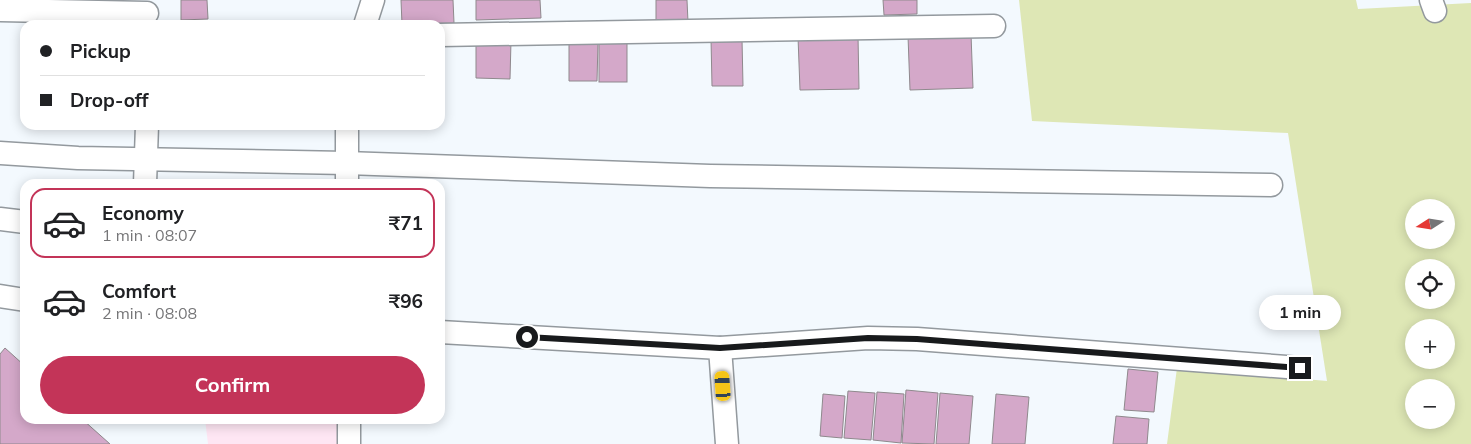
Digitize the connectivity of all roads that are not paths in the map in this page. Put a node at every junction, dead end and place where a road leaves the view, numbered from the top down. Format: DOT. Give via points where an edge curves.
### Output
graph roads {
  1 [pos="373,0"];
  2 [pos="0,10"];
  3 [pos="147,13"];
  4 [pos="367,20"];
  5 [pos="994,26"];
  6 [pos="445,36"];
  7 [pos="147,130"];
  8 [pos="347,130"];
  9 [pos="0,153"];
  10 [pos="147,160"];
  11 [pos="346,173"];
  12 [pos="145,179"];
  13 [pos="1271,185"];
  14 [pos="0,219"];
  15 [pos="20,221"];
  16 [pos="0,296"];
  17 [pos="20,299"];
  18 [pos="445,332"];
  19 [pos="720,348"];
  20 [pos="1300,368"];
  21 [pos="349,424"];
  22 [pos="349,444"];
  23 [pos="727,444"];
  1 -- 4 [label="street"];
  2 -- 3 [label="street"];
  5 -- 6 [label="street"];
  7 -- 10 [label="street"];
  8 -- 11 [label="street"];
  9 -- 10 [label="street"];
  10 -- 11 [label="street"];
  10 -- 12 [label="street"];
  11 -- 13 [label="street"];
  14 -- 15 [label="street"];
  16 -- 17 [label="street"];
  18 -- 19 [label="street"];
  19 -- 20 [label="street" via="868,338 917,339"];
  19 -- 23 [label="street"];
  21 -- 22 [label="street"];
}
